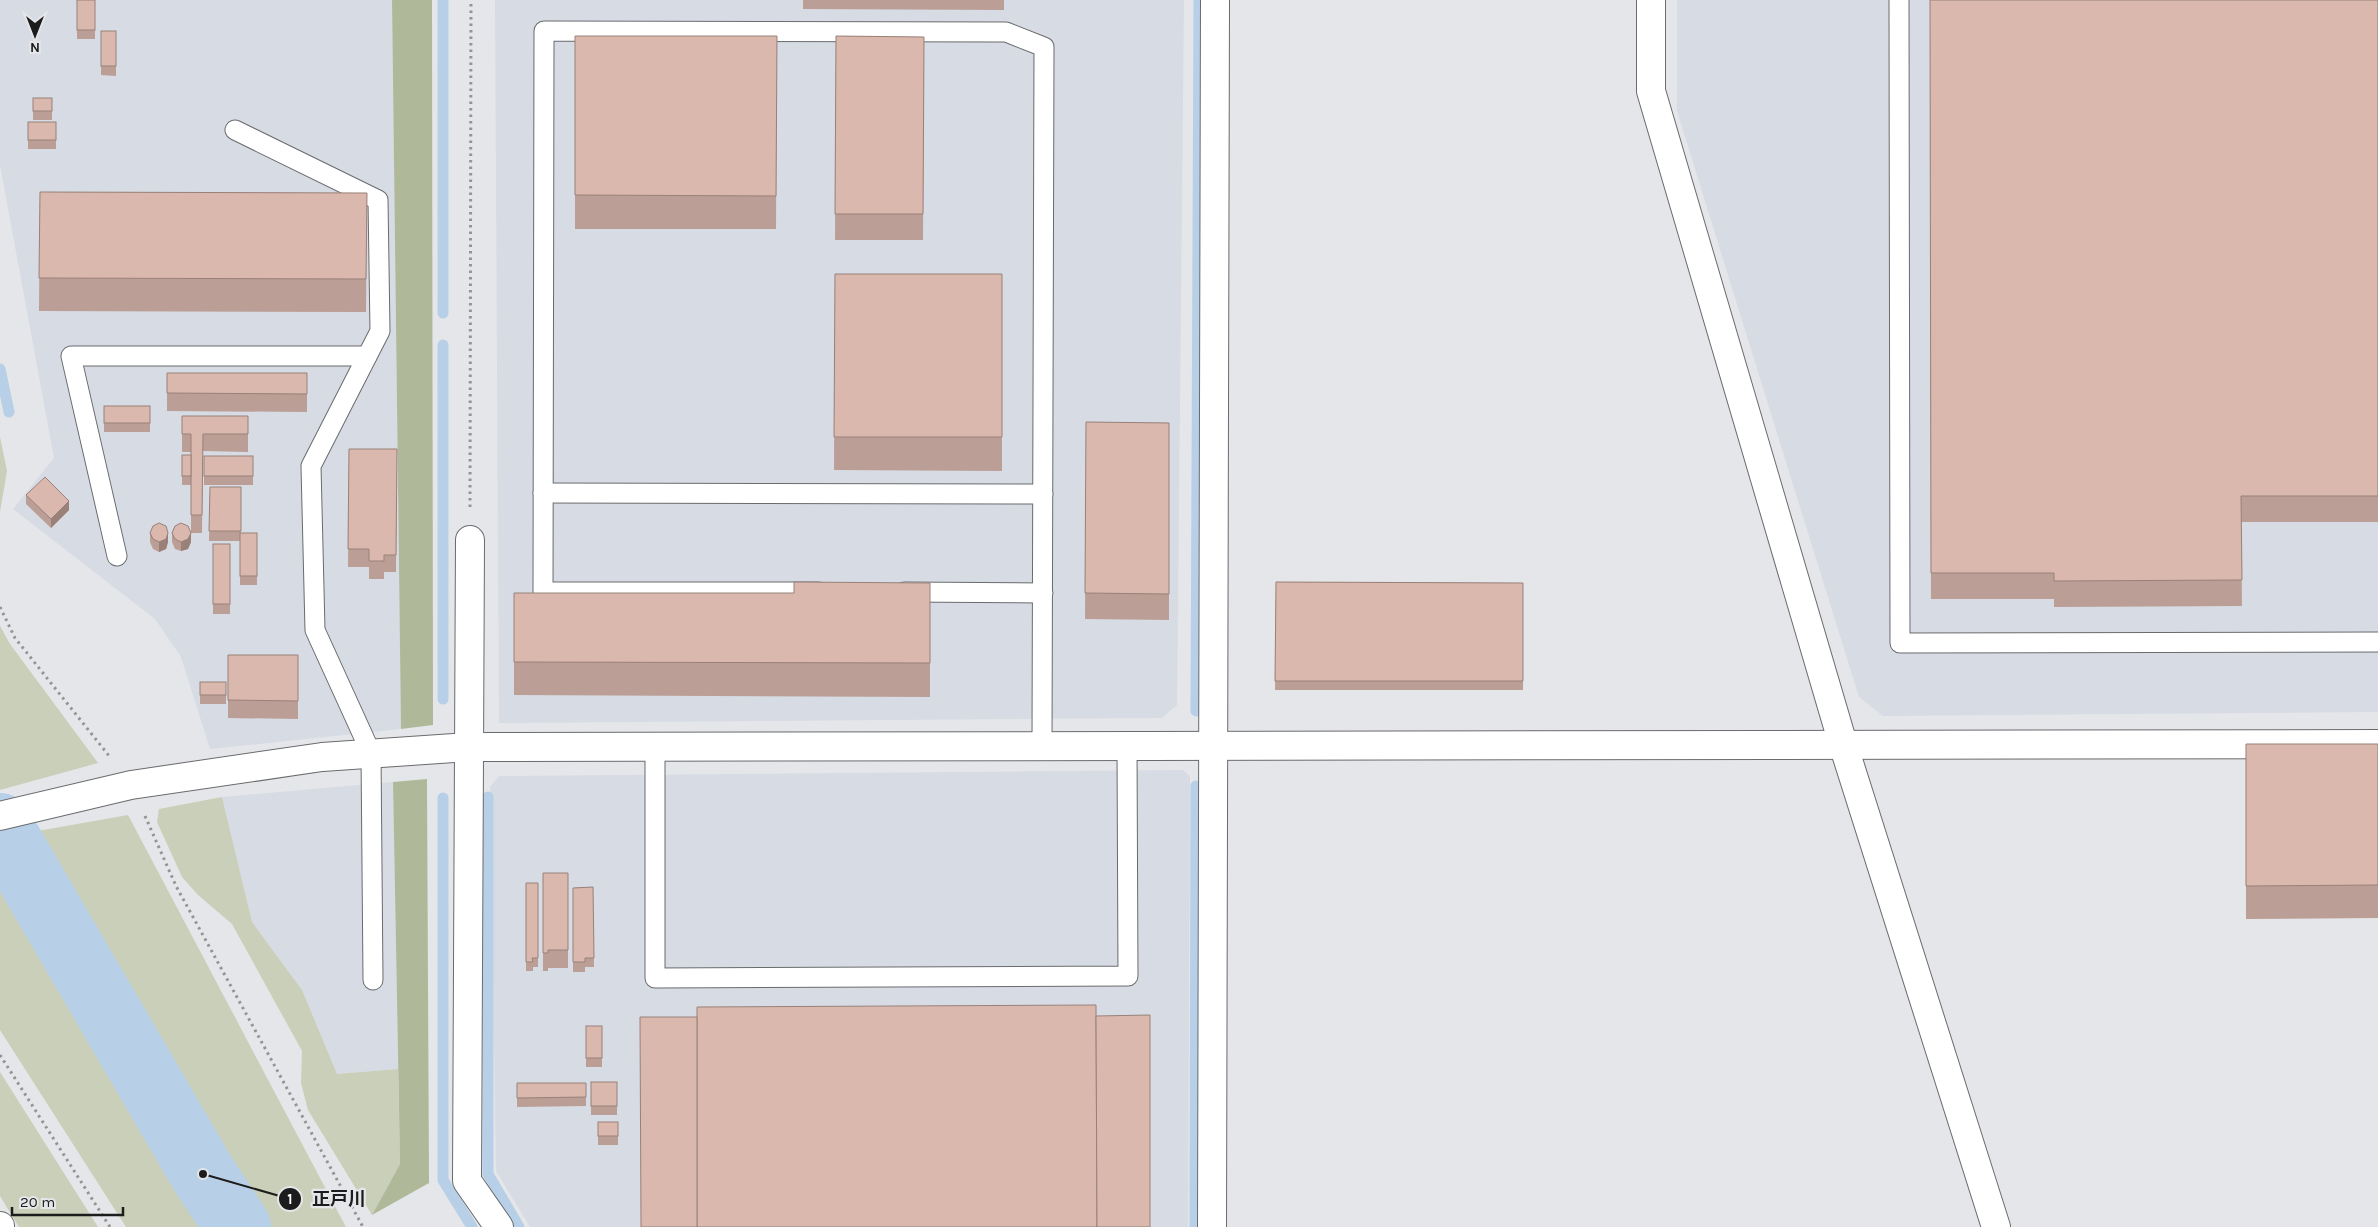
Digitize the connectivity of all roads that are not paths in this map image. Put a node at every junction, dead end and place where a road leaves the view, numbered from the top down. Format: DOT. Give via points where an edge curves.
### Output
graph roads {
  1 [pos="1215,0"];
  2 [pos="1651,0"];
  3 [pos="1899,0"];
  4 [pos="235,130"];
  5 [pos="367,356"];
  6 [pos="543,493"];
  7 [pos="1043,494"];
  8 [pos="470,540"];
  9 [pos="117,556"];
  10 [pos="837,592"];
  11 [pos="886,592"];
  12 [pos="1043,593"];
  13 [pos="2378,642"];
  14 [pos="1843,744"];
  15 [pos="2378,744"];
  16 [pos="1042,746"];
  17 [pos="1126,746"];
  18 [pos="1212,746"];
  19 [pos="469,747"];
  20 [pos="655,747"];
  21 [pos="371,753"];
  22 [pos="0,816"];
  23 [pos="373,980"];
  24 [pos="499,1227"];
  25 [pos="1212,1227"];
  26 [pos="1996,1227"];
  1 -- 18 [label="street"];
  2 -- 14 [label="street" via="1651,91"];
  3 -- 13 [label="lane" via="1900,643"];
  4 -- 5 [label="lane" via="378,200 380,331"];
  5 -- 9 [label="lane" via="71,356"];
  5 -- 21 [label="lane" via="311,466 315,630"];
  6 -- 7 [label="lane"];
  6 -- 7 [label="lane" via="544,31 584,31 1006,32 1044,47"];
  6 -- 10 [label="lane" via="543,592"];
  7 -- 12 [label="lane"];
  8 -- 19 [label="street"];
  11 -- 12 [label="lane"];
  12 -- 16 [label="lane"];
  14 -- 15 [label="street"];
  14 -- 18 [label="street"];
  14 -- 26 [label="street"];
  16 -- 17 [label="street"];
  16 -- 20 [label="street"];
  17 -- 18 [label="street"];
  17 -- 20 [label="lane" via="1128,976 685,978 655,978"];
  18 -- 25 [label="street"];
  19 -- 20 [label="street"];
  19 -- 21 [label="street"];
  19 -- 24 [label="street" via="467,1181"];
  21 -- 22 [label="street" via="322,757 131,785"];
  21 -- 23 [label="lane"];
}
